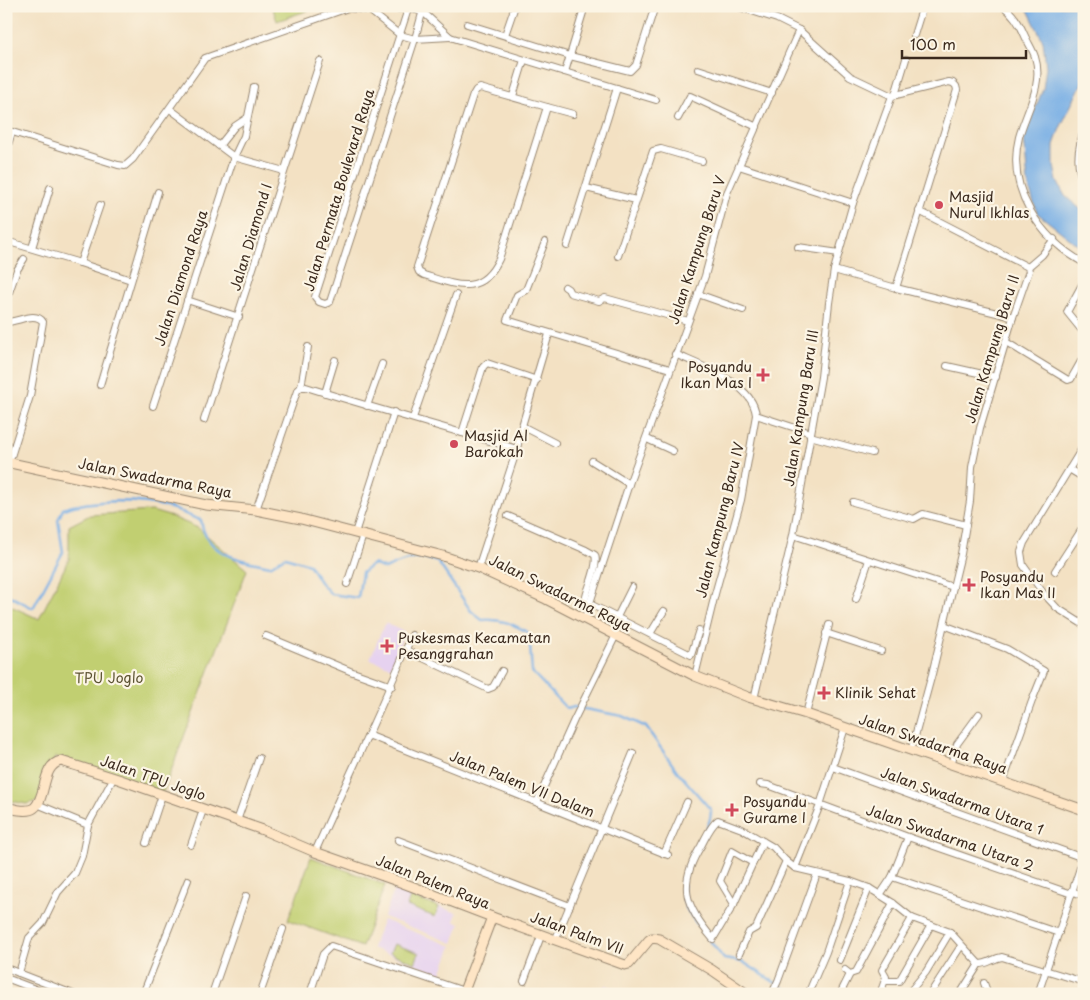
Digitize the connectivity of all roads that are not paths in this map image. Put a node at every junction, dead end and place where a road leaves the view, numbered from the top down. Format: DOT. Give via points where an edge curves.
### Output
graph roads {
  1 [pos="515,6"];
  2 [pos="586,6"];
  3 [pos="655,6"];
  4 [pos="736,6"];
  5 [pos="923,6"];
  6 [pos="1003,6"];
  7 [pos="408,7"];
  8 [pos="423,9"];
  9 [pos="369,10"];
  10 [pos="467,24"];
  11 [pos="799,30"];
  12 [pos="400,35"];
  13 [pos="506,35"];
  14 [pos="914,35"];
  15 [pos="450,37"];
  16 [pos="415,40"];
  17 [pos="570,56"];
  18 [pos="906,59"];
  19 [pos="524,60"];
  20 [pos="320,61"];
  21 [pos="698,69"];
  22 [pos="565,72"];
  23 [pos="254,87"];
  24 [pos="617,88"];
  25 [pos="772,94"];
  26 [pos="513,96"];
  27 [pos="894,96"];
  28 [pos="656,100"];
  29 [pos="547,107"];
  30 [pos="170,109"];
  31 [pos="573,114"];
  32 [pos="248,118"];
  33 [pos="678,118"];
  34 [pos="757,127"];
  35 [pos="9,131"];
  36 [pos="1084,131"];
  37 [pos="219,146"];
  38 [pos="6,150"];
  39 [pos="234,157"];
  40 [pos="702,161"];
  41 [pos="739,166"];
  42 [pos="284,171"];
  43 [pos="1084,184"];
  44 [pos="50,188"];
  45 [pos="586,188"];
  46 [pos="158,192"];
  47 [pos="636,200"];
  48 [pos="853,203"];
  49 [pos="100,205"];
  50 [pos="919,211"];
  51 [pos="1054,239"];
  52 [pos="6,241"];
  53 [pos="545,242"];
  54 [pos="567,246"];
  55 [pos="798,247"];
  56 [pos="32,248"];
  57 [pos="839,253"];
  58 [pos="618,256"];
  59 [pos="24,259"];
  60 [pos="80,263"];
  61 [pos="1084,263"];
  62 [pos="1028,267"];
  63 [pos="834,270"];
  64 [pos="131,280"];
  65 [pos="1084,281"];
  66 [pos="564,287"];
  67 [pos="896,288"];
  68 [pos="698,294"];
  69 [pos="456,295"];
  70 [pos="187,300"];
  71 [pos="6,301"];
  72 [pos="743,310"];
  73 [pos="239,317"];
  74 [pos="1013,317"];
  75 [pos="688,321"];
  76 [pos="6,322"];
  77 [pos="1084,333"];
  78 [pos="550,334"];
  79 [pos="1006,342"];
  80 [pos="308,346"];
  81 [pos="675,354"];
  82 [pos="1084,356"];
  83 [pos="335,360"];
  84 [pos="382,364"];
  85 [pos="947,366"];
  86 [pos="670,370"];
  87 [pos="996,377"];
  88 [pos="536,380"];
  89 [pos="100,385"];
  90 [pos="300,387"];
  91 [pos="325,393"];
  92 [pos="153,406"];
  93 [pos="367,406"];
  94 [pos="394,412"];
  95 [pos="756,415"];
  96 [pos="413,418"];
  97 [pos="204,420"];
  98 [pos="522,426"];
  99 [pos="462,433"];
  100 [pos="810,434"];
  101 [pos="647,439"];
  102 [pos="555,443"];
  103 [pos="1084,445"];
  104 [pos="517,449"];
  105 [pos="673,451"];
  106 [pos="872,453"];
  107 [pos="592,462"];
  108 [pos="8,463"];
  109 [pos="1069,469"];
  110 [pos="1084,478"];
  111 [pos="629,484"];
  112 [pos="853,502"];
  113 [pos="256,510"];
  114 [pos="508,516"];
  115 [pos="966,525"];
  116 [pos="1084,526"];
  117 [pos="359,534"];
  118 [pos="793,535"];
  119 [pos="869,560"];
  120 [pos="478,568"];
  121 [pos="1055,571"];
  122 [pos="347,584"];
  123 [pos="953,587"];
  124 [pos="632,588"];
  125 [pos="856,599"];
  126 [pos="590,604"];
  127 [pos="664,611"];
  128 [pos="617,617"];
  129 [pos="585,618"];
  130 [pos="829,624"];
  131 [pos="944,625"];
  132 [pos="1084,625"];
  133 [pos="699,630"];
  134 [pos="826,633"];
  135 [pos="650,634"];
  136 [pos="412,635"];
  137 [pos="616,635"];
  138 [pos="266,636"];
  139 [pos="406,650"];
  140 [pos="881,651"];
  141 [pos="502,671"];
  142 [pos="695,676"];
  143 [pos="392,686"];
  144 [pos="754,698"];
  145 [pos="806,714"];
  146 [pos="979,714"];
  147 [pos="845,728"];
  148 [pos="368,735"];
  149 [pos="911,751"];
  150 [pos="633,753"];
  151 [pos="259,758"];
  152 [pos="951,765"];
  153 [pos="833,767"];
  154 [pos="114,777"];
  155 [pos="1003,782"];
  156 [pos="760,784"];
  157 [pos="162,795"];
  158 [pos="537,802"];
  159 [pos="687,802"];
  160 [pos="37,804"];
  161 [pos="820,805"];
  162 [pos="6,807"];
  163 [pos="204,810"];
  164 [pos="1084,810"];
  165 [pos="237,821"];
  166 [pos="88,825"];
  167 [pos="601,829"];
  168 [pos="908,837"];
  169 [pos="398,840"];
  170 [pos="763,841"];
  171 [pos="146,843"];
  172 [pos="191,845"];
  173 [pos="315,852"];
  174 [pos="1083,857"];
  175 [pos="786,861"];
  176 [pos="753,863"];
  177 [pos="795,868"];
  178 [pos="817,874"];
  179 [pos="892,878"];
  180 [pos="188,880"];
  181 [pos="850,882"];
  182 [pos="869,888"];
  183 [pos="1072,893"];
  184 [pos="880,895"];
  185 [pos="246,896"];
  186 [pos="1084,896"];
  187 [pos="893,902"];
  188 [pos="734,904"];
  189 [pos="570,906"];
  190 [pos="492,917"];
  191 [pos="912,918"];
  192 [pos="931,925"];
  193 [pos="283,929"];
  194 [pos="950,932"];
  195 [pos="1059,933"];
  196 [pos="541,936"];
  197 [pos="555,941"];
  198 [pos="960,946"];
  199 [pos="739,954"];
  200 [pos="840,960"];
  201 [pos="979,964"];
  202 [pos="6,968"];
  203 [pos="19,972"];
  204 [pos="1046,972"];
  205 [pos="6,978"];
  206 [pos="885,980"];
  207 [pos="524,981"];
  208 [pos="1084,982"];
  209 [pos="984,983"];
  210 [pos="736,991"];
  211 [pos="468,992"];
  212 [pos="48,994"];
  213 [pos="73,994"];
  214 [pos="143,994"];
  215 [pos="212,994"];
  216 [pos="260,994"];
  217 [pos="310,994"];
  218 [pos="747,994"];
  219 [pos="772,994"];
  220 [pos="808,994"];
  221 [pos="840,994"];
  222 [pos="880,994"];
  223 [pos="908,994"];
  224 [pos="930,994"];
  225 [pos="960,994"];
  226 [pos="988,994"];
  227 [pos="1038,994"];
  1 -- 13 [label="street"];
  2 -- 17 [label="street"];
  3 -- 17 [label="street" via="636,65 630,71"];
  4 -- 11 [label="street"];
  5 -- 14 [label="street"];
  6 -- 51 [label="street" via="1021,26 1035,58 1037,75 1019,138 1017,173 1023,198 1034,218"];
  7 -- 8 [label="street"];
  7 -- 9 [label="street"];
  7 -- 12 [label="street, Jalan Permata Boulevard Raya"];
  8 -- 15 [label="street"];
  8 -- 16 [label="street, Jalan Permata Boulevard Raya"];
  9 -- 12 [label="street"];
  9 -- 30 [label="street" via="342,10 209,55"];
  10 -- 13 [label="street"];
  11 -- 25 [label="street, Jalan Kampung Baru V"];
  11 -- 27 [label="street" via="850,76"];
  12 -- 16 [label="street"];
  12 -- 16 [label="street, Jalan Permata Boulevard Raya" via="315,297 325,304 330,302"];
  13 -- 17 [label="street"];
  15 -- 16 [label="street"];
  15 -- 19 [label="street"];
  17 -- 22 [label="street"];
  18 -- 27 [label="street, Jalan Kampung Baru III"];
  19 -- 22 [label="street"];
  19 -- 26 [label="street"];
  20 -- 42 [label="street, Jalan Diamond I"];
  21 -- 25 [label="street"];
  22 -- 24 [label="street"];
  23 -- 32 [label="street, Jalan Diamond Raya"];
  24 -- 28 [label="street"];
  24 -- 45 [label="street"];
  25 -- 34 [label="street, Jalan Kampung Baru V"];
  26 -- 29 [label="street"];
  26 -- 29 [label="street" via="480,88 473,95 418,261 419,272 458,286 467,286 481,282 494,269"];
  27 -- 48 [label="street, Jalan Kampung Baru III"];
  27 -- 50 [label="street" via="949,82 954,83 957,90"];
  29 -- 31 [label="street"];
  30 -- 35 [label="street" via="125,166"];
  30 -- 37 [label="street"];
  32 -- 37 [label="street" via="235,126"];
  32 -- 39 [label="street, Jalan Diamond Raya"];
  33 -- 34 [label="street" via="690,96"];
  34 -- 41 [label="street, Jalan Kampung Baru V"];
  35 -- 38 [label="street"];
  36 -- 43 [label="street" via="1078,162"];
  37 -- 39 [label="street"];
  39 -- 42 [label="street"];
  39 -- 70 [label="street, Jalan Diamond Raya"];
  40 -- 47 [label="street" via="661,149 653,151"];
  41 -- 48 [label="street"];
  41 -- 68 [label="street, Jalan Kampung Baru V" via="727,193"];
  42 -- 73 [label="street, Jalan Diamond I"];
  44 -- 56 [label="street"];
  45 -- 47 [label="street"];
  45 -- 54 [label="street"];
  46 -- 64 [label="street"];
  47 -- 58 [label="street"];
  48 -- 57 [label="street, Jalan Kampung Baru III"];
  49 -- 60 [label="street"];
  50 -- 62 [label="street, Jalan Kampung Baru II"];
  50 -- 67 [label="street"];
  51 -- 61 [label="street"];
  51 -- 62 [label="street"];
  52 -- 56 [label="street"];
  53 -- 78 [label="street" via="526,290 517,295 507,319"];
  55 -- 57 [label="street"];
  56 -- 60 [label="street"];
  57 -- 63 [label="street, Jalan Kampung Baru III"];
  59 -- 71 [label="street"];
  60 -- 64 [label="street"];
  62 -- 74 [label="street, Jalan Kampung Baru II"];
  63 -- 67 [label="street"];
  63 -- 100 [label="street, Jalan Kampung Baru III" via="821,378"];
  64 -- 89 [label="street"];
  65 -- 77 [label="street" via="1067,314"];
  66 -- 75 [label="street" via="571,294 600,302 605,298"];
  67 -- 74 [label="street"];
  68 -- 72 [label="street"];
  68 -- 75 [label="street, Jalan Kampung Baru V"];
  69 -- 96 [label="street"];
  70 -- 73 [label="street"];
  70 -- 92 [label="street, Jalan Diamond Raya"];
  73 -- 97 [label="street, Jalan Diamond I"];
  74 -- 79 [label="street, Jalan Kampung Baru II"];
  75 -- 81 [label="street, Jalan Kampung Baru V"];
  76 -- 108 [label="street" via="37,316 44,322 30,396"];
  78 -- 86 [label="street"];
  78 -- 88 [label="street"];
  79 -- 82 [label="street" via="1068,380"];
  79 -- 87 [label="street, Jalan Kampung Baru II"];
  80 -- 90 [label="street"];
  81 -- 86 [label="street, Jalan Kampung Baru V"];
  81 -- 95 [label="street" via="724,377 743,390 755,406"];
  83 -- 91 [label="street"];
  84 -- 93 [label="street"];
  85 -- 87 [label="street"];
  86 -- 101 [label="street, Jalan Kampung Baru V"];
  87 -- 115 [label="street, Jalan Kampung Baru II" via="972,466"];
  88 -- 98 [label="street"];
  88 -- 99 [label="street" via="487,363"];
  90 -- 91 [label="street"];
  90 -- 113 [label="street"];
  91 -- 93 [label="street"];
  93 -- 94 [label="street"];
  94 -- 96 [label="street"];
  94 -- 117 [label="street"];
  95 -- 100 [label="street"];
  95 -- 142 [label="street, Jalan Kampung Baru IV" via="741,500"];
  96 -- 99 [label="street"];
  98 -- 102 [label="street"];
  98 -- 104 [label="street"];
  99 -- 104 [label="street"];
  100 -- 106 [label="street"];
  100 -- 118 [label="street, Jalan Kampung Baru III"];
  101 -- 105 [label="street"];
  101 -- 111 [label="street, Jalan Kampung Baru V"];
  103 -- 109 [label="street"];
  104 -- 120 [label="street"];
  107 -- 111 [label="street"];
  108 -- 113 [label="main road, Jalan Swadarma Raya" via="206,505"];
  109 -- 110 [label="street"];
  109 -- 132 [label="street" via="1024,542 1020,558 1044,594"];
  111 -- 126 [label="street, Jalan Kampung Baru V"];
  112 -- 115 [label="street" via="914,519 924,514"];
  113 -- 117 [label="main road, Jalan Swadarma Raya"];
  114 -- 126 [label="street" via="595,555 596,562 586,590 585,601"];
  115 -- 123 [label="street, Jalan Kampung Baru II"];
  116 -- 121 [label="street"];
  117 -- 120 [label="main road, Jalan Swadarma Raya"];
  117 -- 122 [label="street"];
  118 -- 119 [label="street"];
  118 -- 144 [label="street, Jalan Kampung Baru III"];
  119 -- 123 [label="street"];
  119 -- 125 [label="street"];
  120 -- 129 [label="main road, Jalan Swadarma Raya"];
  123 -- 131 [label="street, Jalan Kampung Baru II"];
  124 -- 128 [label="street"];
  126 -- 128 [label="street"];
  126 -- 129 [label="street, Jalan Kampung Baru V"];
  127 -- 135 [label="street"];
  128 -- 135 [label="street"];
  129 -- 137 [label="main road, Jalan Swadarma Raya"];
  130 -- 134 [label="street"];
  131 -- 149 [label="street, Jalan Kampung Baru II"];
  131 -- 155 [label="street" via="1007,649 1044,671"];
  133 -- 135 [label="street" via="691,655"];
  134 -- 140 [label="street"];
  134 -- 145 [label="street"];
  136 -- 139 [label="street"];
  137 -- 142 [label="main road, Jalan Swadarma Raya"];
  137 -- 158 [label="street"];
  138 -- 143 [label="street"];
  139 -- 141 [label="street" via="488,689 493,687"];
  139 -- 143 [label="street"];
  142 -- 144 [label="main road, Jalan Swadarma Raya"];
  143 -- 148 [label="street"];
  144 -- 145 [label="main road, Jalan Swadarma Raya"];
  145 -- 147 [label="main road, Jalan Swadarma Raya"];
  146 -- 152 [label="street" via="957,744"];
  147 -- 149 [label="main road, Jalan Swadarma Raya"];
  147 -- 153 [label="street"];
  148 -- 158 [label="street, Jalan Palem VII Dalam"];
  148 -- 173 [label="street"];
  149 -- 152 [label="main road, Jalan Swadarma Raya"];
  150 -- 167 [label="street"];
  151 -- 165 [label="street"];
  152 -- 155 [label="main road, Jalan Swadarma Raya"];
  153 -- 161 [label="street"];
  153 -- 174 [label="street, Jalan Swadarma Utara 1"];
  154 -- 157 [label="main road, Jalan TPU Joglo"];
  154 -- 160 [label="main road, Jalan TPU Joglo" via="56,762"];
  154 -- 166 [label="street"];
  155 -- 164 [label="main road, Jalan Swadarma Raya"];
  156 -- 161 [label="street, Jalan Swadarma Utara 2"];
  157 -- 163 [label="main road, Jalan TPU Joglo"];
  157 -- 171 [label="street"];
  158 -- 167 [label="street, Jalan Palem VII Dalam"];
  159 -- 167 [label="street, Jalan Palem VII Dalam" via="666,854"];
  160 -- 162 [label="main road" via="26,810"];
  160 -- 166 [label="street"];
  161 -- 168 [label="street, Jalan Swadarma Utara 2"];
  161 -- 177 [label="street"];
  163 -- 165 [label="main road, Jalan TPU Joglo"];
  163 -- 172 [label="street"];
  165 -- 173 [label="main road, Jalan TPU Joglo"];
  166 -- 203 [label="street" via="75,872 58,892 43,923 29,938"];
  167 -- 189 [label="street"];
  168 -- 179 [label="street"];
  168 -- 183 [label="street, Jalan Swadarma Utara 2"];
  169 -- 189 [label="street"];
  170 -- 175 [label="street" via="774,847"];
  170 -- 176 [label="street"];
  170 -- 188 [label="street" via="718,820 694,857 687,884 688,899 702,928 713,939"];
  173 -- 190 [label="main road, Jalan Palem Raya"];
  174 -- 183 [label="street"];
  175 -- 177 [label="street"];
  175 -- 199 [label="street" via="756,928 749,932"];
  176 -- 188 [label="street"];
  176 -- 188 [label="street" via="732,851 720,881"];
  177 -- 178 [label="street"];
  178 -- 181 [label="street"];
  178 -- 219 [label="street"];
  179 -- 184 [label="street"];
  179 -- 195 [label="street"];
  180 -- 214 [label="street"];
  181 -- 182 [label="street"];
  181 -- 220 [label="street"];
  182 -- 184 [label="street"];
  182 -- 200 [label="street"];
  183 -- 186 [label="street, Jalan Swadarma Utara 2"];
  183 -- 195 [label="street"];
  184 -- 187 [label="street"];
  185 -- 215 [label="street"];
  187 -- 191 [label="street"];
  187 -- 221 [label="street" via="856,972 847,972"];
  189 -- 197 [label="street"];
  190 -- 196 [label="main road, Jalan Palm VII"];
  190 -- 211 [label="main road, Jalan Palem Raya"];
  191 -- 192 [label="street"];
  191 -- 206 [label="street" via="882,970"];
  192 -- 194 [label="street"];
  192 -- 206 [label="street" via="899,981"];
  193 -- 216 [label="street"];
  194 -- 198 [label="street"];
  194 -- 223 [label="street" via="926,972"];
  195 -- 204 [label="street"];
  196 -- 197 [label="main road, Jalan Palm VII"];
  196 -- 207 [label="street"];
  197 -- 210 [label="main road, Jalan Palm VII" via="625,965 649,940 655,938 712,970"];
  198 -- 201 [label="street"];
  198 -- 224 [label="street"];
  201 -- 204 [label="street" via="1002,957"];
  201 -- 225 [label="street"];
  202 -- 203 [label="street"];
  203 -- 213 [label="street"];
  204 -- 208 [label="street"];
  204 -- 227 [label="street"];
  205 -- 212 [label="street"];
  206 -- 222 [label="street"];
  209 -- 226 [label="street"];
  210 -- 218 [label="main road, Jalan Palm VII"];
  211 -- 217 [label="street" via="332,946 322,954"];
}
